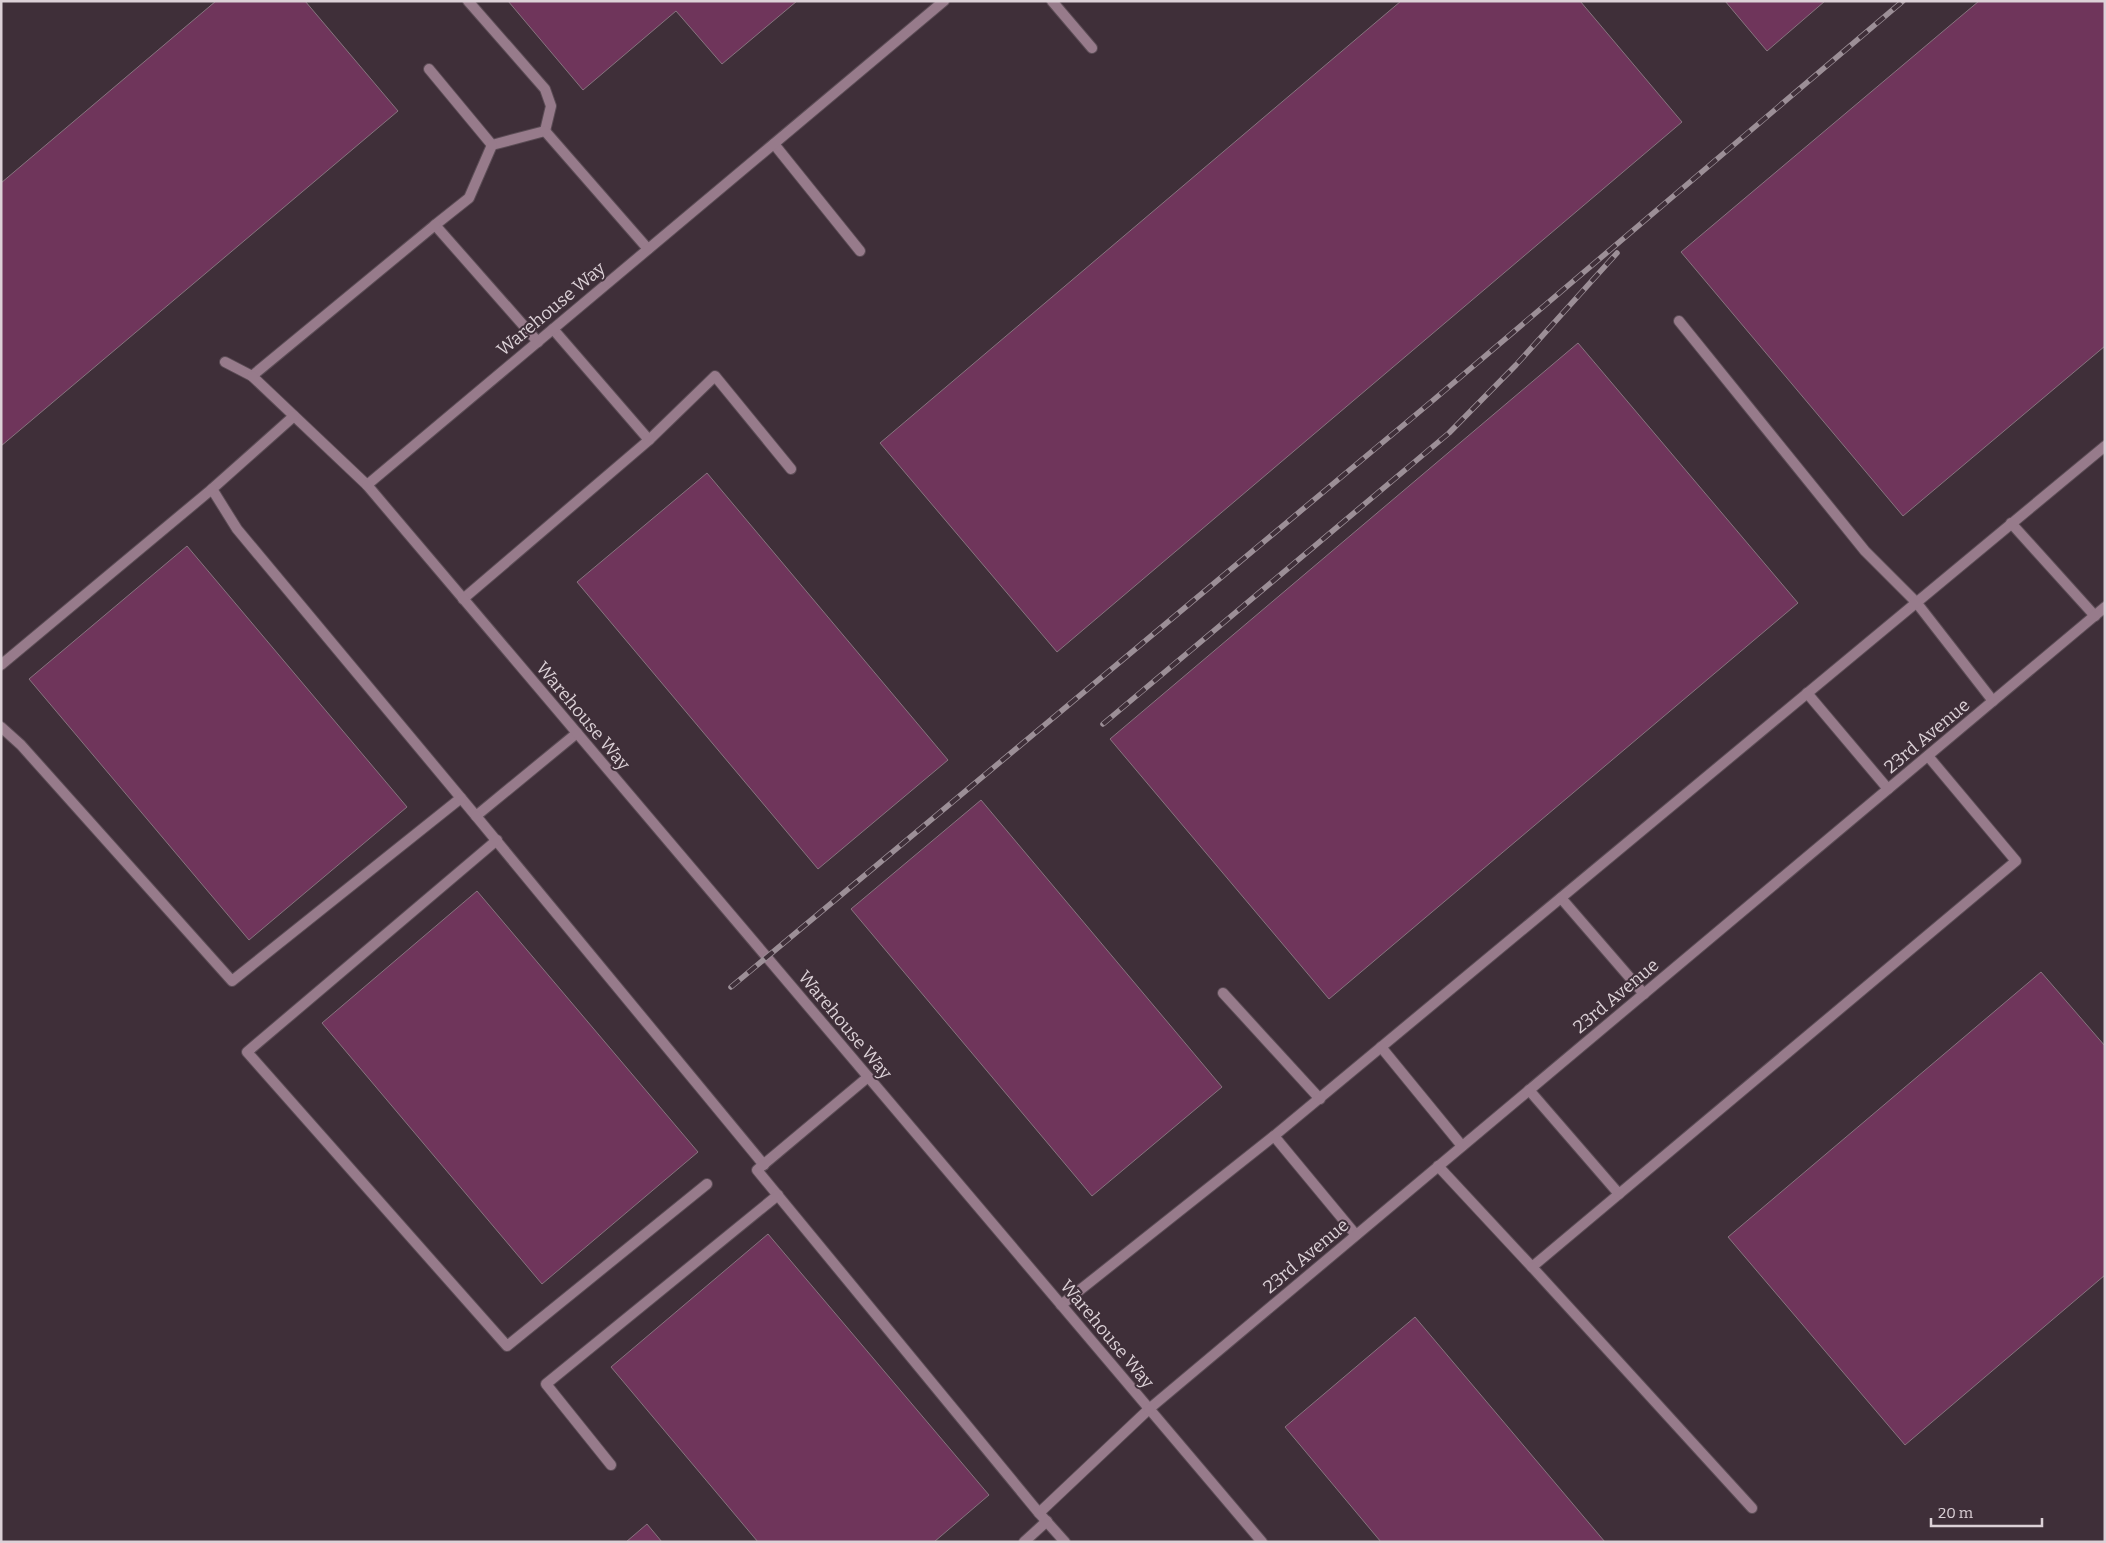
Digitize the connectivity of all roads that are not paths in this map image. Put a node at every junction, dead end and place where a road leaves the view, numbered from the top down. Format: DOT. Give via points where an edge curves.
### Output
graph roads {
  1 [pos="468,1"];
  2 [pos="944,1"];
  3 [pos="1052,1"];
  4 [pos="1092,48"];
  5 [pos="429,69"];
  6 [pos="544,131"];
  7 [pos="774,144"];
  8 [pos="492,145"];
  9 [pos="435,225"];
  10 [pos="648,249"];
  11 [pos="860,251"];
  12 [pos="1680,321"];
  13 [pos="553,329"];
  14 [pos="538,342"];
  15 [pos="225,362"];
  16 [pos="252,376"];
  17 [pos="294,416"];
  18 [pos="649,440"];
  19 [pos="2105,446"];
  20 [pos="791,468"];
  21 [pos="367,485"];
  22 [pos="212,489"];
  23 [pos="2011,523"];
  24 [pos="464,599"];
  25 [pos="1916,602"];
  26 [pos="2105,608"];
  27 [pos="2095,616"];
  28 [pos="1,665"];
  29 [pos="1806,693"];
  30 [pos="1993,701"];
  31 [pos="1,727"];
  32 [pos="577,733"];
  33 [pos="1928,756"];
  34 [pos="1888,789"];
  35 [pos="461,798"];
  36 [pos="476,816"];
  37 [pos="496,840"];
  38 [pos="1560,898"];
  39 [pos="1223,992"];
  40 [pos="1644,994"];
  41 [pos="1381,1047"];
  42 [pos="868,1077"];
  43 [pos="1529,1090"];
  44 [pos="1320,1098"];
  45 [pos="1274,1136"];
  46 [pos="1462,1146"];
  47 [pos="764,1165"];
  48 [pos="1438,1166"];
  49 [pos="707,1184"];
  50 [pos="1619,1194"];
  51 [pos="778,1195"];
  52 [pos="1356,1235"];
  53 [pos="1532,1267"];
  54 [pos="1061,1305"];
  55 [pos="1149,1409"];
  56 [pos="611,1465"];
  57 [pos="1752,1508"];
  58 [pos="1039,1513"];
  59 [pos="1047,1521"];
  60 [pos="1024,1542"];
  61 [pos="1065,1542"];
  62 [pos="1262,1542"];
  1 -- 6 [label="street" via="545,89 551,106"];
  2 -- 7 [label="street, Warehouse Way"];
  3 -- 4 [label="street"];
  5 -- 8 [label="street"];
  6 -- 8 [label="street"];
  6 -- 10 [label="street"];
  7 -- 10 [label="street, Warehouse Way"];
  7 -- 11 [label="street"];
  8 -- 9 [label="street" via="468,198"];
  9 -- 14 [label="street"];
  9 -- 16 [label="street"];
  10 -- 13 [label="street, Warehouse Way"];
  12 -- 25 [label="street" via="1865,551"];
  13 -- 14 [label="street, Warehouse Way"];
  13 -- 18 [label="street"];
  14 -- 21 [label="street, Warehouse Way"];
  15 -- 16 [label="street"];
  16 -- 17 [label="street"];
  17 -- 21 [label="street"];
  17 -- 22 [label="street"];
  18 -- 20 [label="street" via="715,376"];
  18 -- 24 [label="street"];
  19 -- 23 [label="street"];
  21 -- 24 [label="street, Warehouse Way"];
  22 -- 28 [label="street"];
  22 -- 35 [label="street" via="236,529"];
  23 -- 25 [label="street"];
  23 -- 27 [label="street"];
  24 -- 32 [label="street, Warehouse Way"];
  25 -- 29 [label="street"];
  25 -- 30 [label="street"];
  26 -- 27 [label="street, 23rd Avenue"];
  27 -- 30 [label="street, 23rd Avenue"];
  29 -- 34 [label="street"];
  29 -- 38 [label="street"];
  30 -- 33 [label="street, 23rd Avenue"];
  31 -- 35 [label="street" via="21,745 232,981"];
  32 -- 36 [label="street"];
  32 -- 42 [label="street, Warehouse Way"];
  33 -- 34 [label="street, 23rd Avenue"];
  33 -- 50 [label="street" via="2016,861"];
  34 -- 40 [label="street, 23rd Avenue"];
  35 -- 36 [label="street"];
  36 -- 37 [label="street"];
  37 -- 47 [label="street"];
  37 -- 49 [label="street" via="247,1052 507,1346"];
  38 -- 40 [label="street"];
  38 -- 41 [label="street"];
  39 -- 44 [label="street"];
  40 -- 43 [label="street, 23rd Avenue"];
  41 -- 44 [label="street"];
  41 -- 46 [label="street"];
  42 -- 47 [label="street"];
  42 -- 54 [label="street, Warehouse Way"];
  43 -- 46 [label="street, 23rd Avenue"];
  43 -- 50 [label="street"];
  44 -- 45 [label="street"];
  45 -- 52 [label="street"];
  45 -- 54 [label="street"];
  46 -- 48 [label="street, 23rd Avenue"];
  47 -- 51 [label="street" via="758,1170"];
  48 -- 52 [label="street, 23rd Avenue"];
  48 -- 53 [label="street"];
  50 -- 53 [label="street"];
  51 -- 56 [label="street" via="546,1384"];
  51 -- 58 [label="street"];
  52 -- 55 [label="street, 23rd Avenue"];
  53 -- 57 [label="street"];
  54 -- 55 [label="street, Warehouse Way"];
  55 -- 58 [label="street, 23rd Avenue"];
  55 -- 62 [label="street, Warehouse Way"];
  58 -- 59 [label="street"];
  59 -- 60 [label="street"];
  59 -- 61 [label="street"];
}
